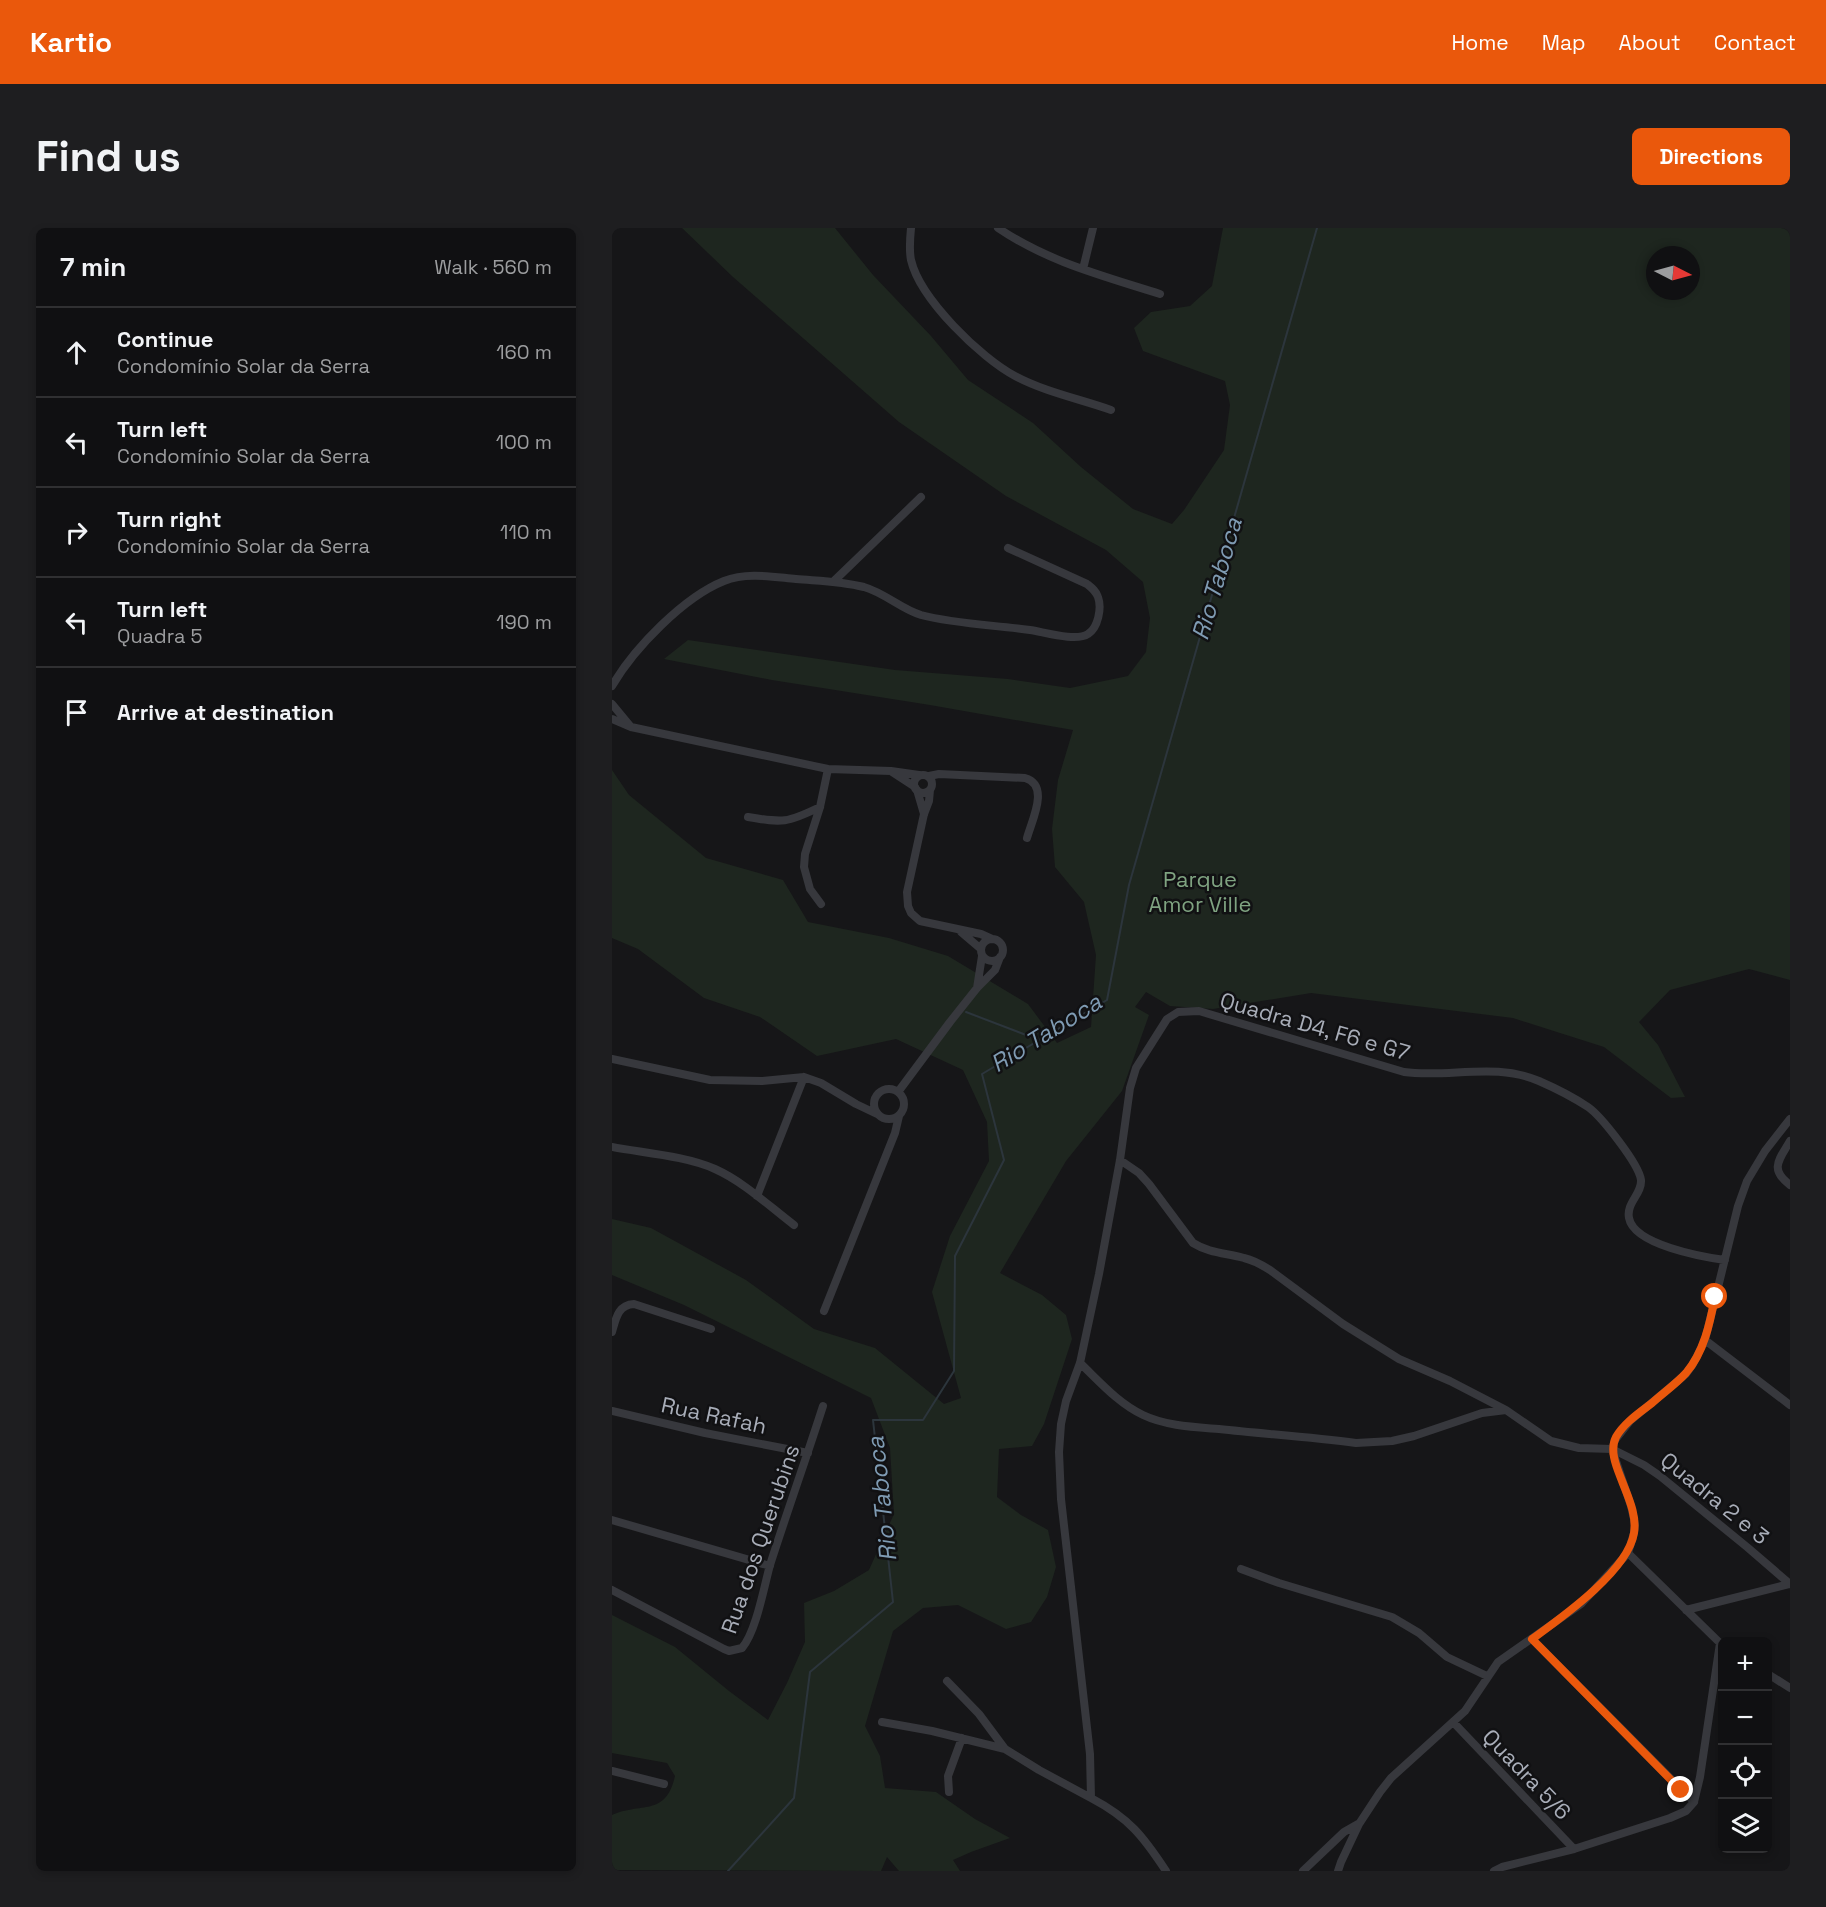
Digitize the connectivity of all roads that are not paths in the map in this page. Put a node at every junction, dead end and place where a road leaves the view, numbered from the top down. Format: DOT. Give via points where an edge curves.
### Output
graph roads {
  1 [pos="911,228"];
  2 [pos="998,228"];
  3 [pos="1093,228"];
  4 [pos="1083,269"];
  5 [pos="1160,294"];
  6 [pos="1111,410"];
  7 [pos="921,497"];
  8 [pos="1008,548"];
  9 [pos="835,580"];
  10 [pos="612,686"];
  11 [pos="612,704"];
  12 [pos="612,719"];
  13 [pos="632,727"];
  14 [pos="828,769"];
  15 [pos="891,771"];
  16 [pos="945,775"];
  17 [pos="919,776"];
  18 [pos="929,776"];
  19 [pos="916,788"];
  20 [pos="931,788"];
  21 [pos="819,807"];
  22 [pos="924,814"];
  23 [pos="748,817"];
  24 [pos="1027,838"];
  25 [pos="821,904"];
  26 [pos="959,930"];
  27 [pos="992,939"];
  28 [pos="982,952"];
  29 [pos="1000,957"];
  30 [pos="977,988"];
  31 [pos="614,1061"];
  32 [pos="804,1077"];
  33 [pos="898,1092"];
  34 [pos="875,1101"];
  35 [pos="856,1104"];
  36 [pos="877,1114"];
  37 [pos="899,1116"];
  38 [pos="886,1119"];
  39 [pos="1790,1119"];
  40 [pos="895,1133"];
  41 [pos="1790,1141"];
  42 [pos="612,1148"];
  43 [pos="1120,1160"];
  44 [pos="1790,1185"];
  45 [pos="757,1196"];
  46 [pos="794,1225"];
  47 [pos="1725,1260"];
  48 [pos="824,1311"];
  49 [pos="613,1326"];
  50 [pos="711,1329"];
  51 [pos="1705,1340"];
  52 [pos="1080,1363"];
  53 [pos="1790,1405"];
  54 [pos="823,1406"];
  55 [pos="1506,1410"];
  56 [pos="612,1411"];
  57 [pos="1612,1449"];
  58 [pos="808,1453"];
  59 [pos="612,1520"];
  60 [pos="1628,1553"];
  61 [pos="770,1566"];
  62 [pos="1241,1569"];
  63 [pos="1790,1584"];
  64 [pos="612,1590"];
  65 [pos="1686,1610"];
  66 [pos="1532,1639"];
  67 [pos="1718,1641"];
  68 [pos="1718,1663"];
  69 [pos="1487,1676"];
  70 [pos="1772,1677"];
  71 [pos="946,1681"];
  72 [pos="1790,1688"];
  73 [pos="882,1722"];
  74 [pos="1454,1723"];
  75 [pos="962,1738"];
  76 [pos="1005,1749"];
  77 [pos="612,1771"];
  78 [pos="664,1784"];
  79 [pos="949,1792"];
  80 [pos="1091,1798"];
  81 [pos="1694,1802"];
  82 [pos="1359,1824"];
  83 [pos="1574,1849"];
  84 [pos="1166,1871"];
  85 [pos="1303,1871"];
  86 [pos="1338,1871"];
  87 [pos="1494,1871"];
  1 -- 6 [label="street" via="915,272 966,338 1015,376"];
  2 -- 4 [label="street" via="1046,256"];
  3 -- 4 [label="street"];
  4 -- 5 [label="street"];
  7 -- 9 [label="street"];
  8 -- 9 [label="street" via="1095,590 1099,599 1097,620 1089,634 1067,636 934,618 906,609 877,592"];
  9 -- 10 [label="street" via="766,575 726,580 680,609 631,658"];
  11 -- 13 [label="street"];
  12 -- 13 [label="street"];
  13 -- 14 [label="street"];
  14 -- 15 [label="street"];
  14 -- 21 [label="street"];
  15 -- 17 [label="street"];
  15 -- 19 [label="street"];
  16 -- 18 [label="street"];
  16 -- 20 [label="street"];
  16 -- 24 [label="street" via="1034,781 1039,795"];
  17 -- 18 [label="street"];
  17 -- 19 [label="street"];
  18 -- 20 [label="street"];
  19 -- 20 [label="street" via="923,793"];
  19 -- 22 [label="street"];
  20 -- 22 [label="street"];
  21 -- 23 [label="street" via="783,822"];
  21 -- 25 [label="street" via="804,867 810,890"];
  22 -- 26 [label="street" via="907,892 908,906 920,921"];
  26 -- 27 [label="street"];
  26 -- 28 [label="street"];
  27 -- 28 [label="street" via="986,941"];
  27 -- 29 [label="street" via="1002,947"];
  28 -- 29 [label="street" via="991,961"];
  28 -- 30 [label="street"];
  29 -- 30 [label="street" via="995,970"];
  30 -- 33 [label="street"];
  31 -- 32 [label="street" via="710,1080"];
  32 -- 35 [label="street"];
  32 -- 45 [label="street"];
  33 -- 34 [label="street" via="883,1090"];
  33 -- 37 [label="street" via="905,1104"];
  34 -- 35 [label="street"];
  34 -- 36 [label="street"];
  35 -- 36 [label="street"];
  36 -- 38 [label="street"];
  37 -- 38 [label="street"];
  37 -- 40 [label="street"];
  38 -- 40 [label="street"];
  39 -- 47 [label="street" via="1747,1181"];
  40 -- 48 [label="street"];
  41 -- 44 [label="street" via="1777,1168 1780,1177"];
  42 -- 45 [label="street" via="713,1168"];
  43 -- 47 [label="street, Quadra D4, F6 e G7" via="1136,1068 1167,1019 1178,1012 1199,1011 1404,1072 1495,1072 1537,1080 1589,1108 1632,1160 1641,1179 1629,1210 1636,1230 1667,1248"];
  43 -- 52 [label="street"];
  43 -- 55 [label="street" via="1139,1173 1193,1243 1203,1250 1258,1263 1399,1359"];
  45 -- 46 [label="street"];
  47 -- 51 [label="street"];
  49 -- 50 [label="street" via="619,1311 634,1304"];
  51 -- 53 [label="street"];
  51 -- 57 [label="street" via="1686,1374 1630,1421"];
  52 -- 55 [label="street" via="1117,1398 1145,1416 1201,1428 1374,1443"];
  52 -- 80 [label="street" via="1066,1401 1059,1452 1090,1754"];
  54 -- 58 [label="street, Rua dos Querubins"];
  55 -- 57 [label="street" via="1551,1441 1579,1448"];
  56 -- 58 [label="street, Rua Rafah"];
  57 -- 60 [label="street" via="1635,1524"];
  57 -- 63 [label="street, Quadra 2 e 3" via="1660,1476"];
  58 -- 61 [label="street, Rua dos Querubins"];
  59 -- 61 [label="street"];
  60 -- 65 [label="street"];
  60 -- 66 [label="street" via="1581,1604"];
  61 -- 64 [label="street, Rua dos Querubins" via="748,1640 737,1651 724,1649"];
  62 -- 69 [label="street" via="1392,1617 1447,1657"];
  63 -- 65 [label="street"];
  65 -- 67 [label="street"];
  66 -- 69 [label="street" via="1498,1662"];
  66 -- 81 [label="street"];
  68 -- 81 [label="street"];
  69 -- 74 [label="street" via="1473,1702"];
  70 -- 72 [label="street"];
  71 -- 76 [label="street" via="979,1714"];
  73 -- 75 [label="street"];
  74 -- 82 [label="street" via="1392,1778"];
  74 -- 83 [label="street, Quadra 5/6"];
  75 -- 76 [label="street"];
  75 -- 79 [label="street" via="948,1776"];
  76 -- 80 [label="street"];
  77 -- 78 [label="street"];
  80 -- 84 [label="street" via="1125,1818"];
  81 -- 83 [label="street" via="1686,1811 1670,1818"];
  82 -- 85 [label="street" via="1344,1832"];
  82 -- 86 [label="street"];
  83 -- 87 [label="street"];
}
